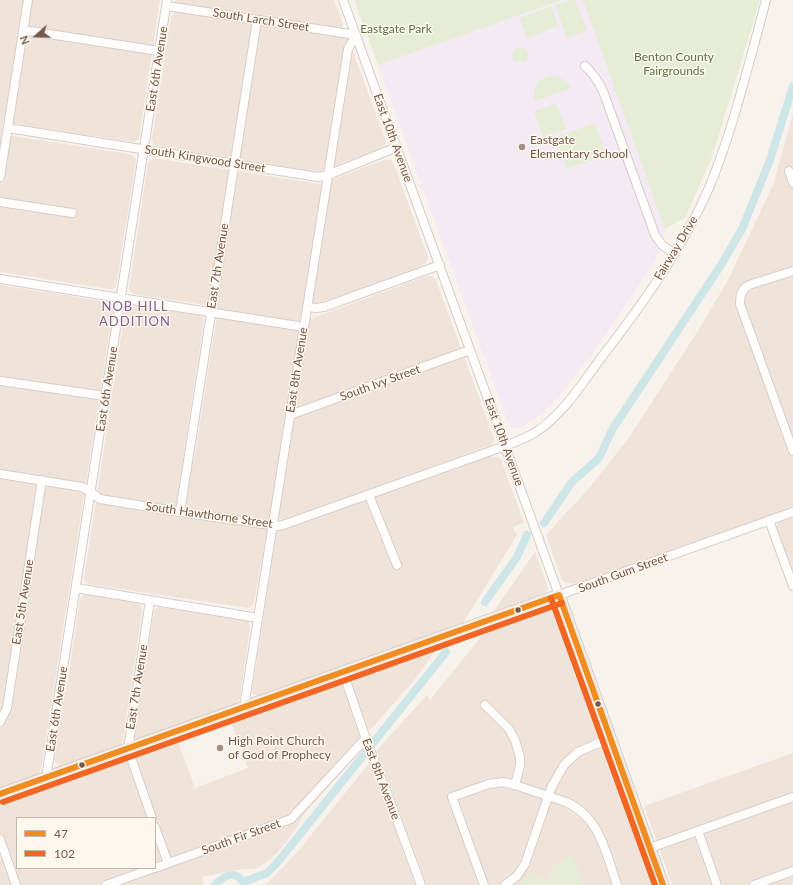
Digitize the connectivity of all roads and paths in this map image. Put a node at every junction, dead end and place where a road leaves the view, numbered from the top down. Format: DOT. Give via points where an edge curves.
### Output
graph roads {
  1 [pos="28,0"];
  2 [pos="343,0"];
  3 [pos="766,0"];
  4 [pos="167,3"];
  5 [pos="257,20"];
  6 [pos="23,30"];
  7 [pos="356,35"];
  8 [pos="159,51"];
  9 [pos="585,66"];
  10 [pos="8,128"];
  11 [pos="397,147"];
  12 [pos="144,150"];
  13 [pos="234,164"];
  14 [pos="789,171"];
  15 [pos="328,175"];
  16 [pos="0,177"];
  17 [pos="793,184"];
  18 [pos="0,202"];
  19 [pos="72,213"];
  20 [pos="675,254"];
  21 [pos="440,265"];
  22 [pos="793,271"];
  23 [pos="0,279"];
  24 [pos="121,298"];
  25 [pos="307,307"];
  26 [pos="211,312"];
  27 [pos="304,327"];
  28 [pos="470,350"];
  29 [pos="0,381"];
  30 [pos="105,396"];
  31 [pos="290,415"];
  32 [pos="505,446"];
  33 [pos="793,451"];
  34 [pos="0,474"];
  35 [pos="42,480"];
  36 [pos="91,492"];
  37 [pos="369,495"];
  38 [pos="180,512"];
  39 [pos="793,512"];
  40 [pos="769,520"];
  41 [pos="272,526"];
  42 [pos="397,565"];
  43 [pos="793,586"];
  44 [pos="76,588"];
  45 [pos="559,596"];
  46 [pos="150,600"];
  47 [pos="258,618"];
  48 [pos="343,672"];
  49 [pos="485,705"];
  50 [pos="244,707"];
  51 [pos="0,722"];
  52 [pos="610,738"];
  53 [pos="368,746"];
  54 [pos="128,749"];
  55 [pos="46,778"];
  56 [pos="515,785"];
  57 [pos="0,794"];
  58 [pos="549,796"];
  59 [pos="793,797"];
  60 [pos="152,817"];
  61 [pos="156,830"];
  62 [pos="698,831"];
  63 [pos="0,839"];
  64 [pos="650,848"];
  65 [pos="168,863"];
  66 [pos="156,868"];
  67 [pos="152,869"];
  68 [pos="793,871"];
  69 [pos="16,885"];
  70 [pos="106,885"];
  71 [pos="421,885"];
  72 [pos="484,885"];
  73 [pos="505,885"];
  74 [pos="617,885"];
  75 [pos="663,885"];
  76 [pos="717,885"];
  77 [pos="754,885"];
  1 -- 6 [label="street"];
  2 -- 7 [label="street, East 10th Avenue"];
  3 -- 20 [label="street, Fairway Drive" via="735,115 719,163 699,210"];
  4 -- 5 [label="street, South Larch Street"];
  4 -- 8 [label="street, East 6th Avenue"];
  5 -- 7 [label="street, South Larch Street"];
  5 -- 13 [label="street, East 7th Avenue"];
  6 -- 8 [label="street"];
  6 -- 10 [label="street"];
  7 -- 11 [label="street, East 10th Avenue"];
  7 -- 15 [label="street, East 8th Avenue" via="348,49"];
  8 -- 12 [label="street, East 6th Avenue"];
  9 -- 20 [label="street" via="593,73 603,91 655,235"];
  10 -- 12 [label="street, South Kingwood Street"];
  10 -- 16 [label="street"];
  11 -- 15 [label="street, South Kingwood Street"];
  11 -- 21 [label="street, East 10th Avenue"];
  12 -- 13 [label="street, South Kingwood Street"];
  12 -- 24 [label="street, East 6th Avenue"];
  13 -- 15 [label="street, South Kingwood Street" via="318,177"];
  13 -- 26 [label="street, East 7th Avenue"];
  14 -- 17 [label="street"];
  15 -- 25 [label="street, East 8th Avenue"];
  18 -- 19 [label="street"];
  20 -- 32 [label="street, Fairway Drive" via="615,340 562,409 535,432"];
  21 -- 25 [label="street" via="324,307"];
  21 -- 28 [label="street, East 10th Avenue"];
  22 -- 33 [label="street" via="749,285 741,291 740,296 740,304"];
  23 -- 24 [label="street"];
  24 -- 26 [label="street"];
  24 -- 30 [label="street, East 6th Avenue"];
  25 -- 27 [label="street, East 8th Avenue"];
  26 -- 27 [label="street"];
  26 -- 38 [label="street, East 7th Avenue"];
  27 -- 31 [label="street, East 8th Avenue"];
  28 -- 31 [label="street, South Ivy Street"];
  28 -- 32 [label="street, East 10th Avenue"];
  29 -- 30 [label="street"];
  30 -- 36 [label="street, East 6th Avenue"];
  31 -- 41 [label="street, East 8th Avenue"];
  32 -- 37 [label="street, South Hawthorne Street"];
  32 -- 45 [label="street, East 10th Avenue"];
  34 -- 35 [label="street, South Hawthorne Street"];
  35 -- 36 [label="street, South Hawthorne Street" via="82,487"];
  35 -- 51 [label="street, East 5th Avenue" via="6,708"];
  36 -- 38 [label="street, South Hawthorne Street" via="100,499"];
  36 -- 44 [label="street, East 6th Avenue"];
  37 -- 41 [label="street, South Hawthorne Street" via="283,525"];
  37 -- 42 [label="street"];
  38 -- 41 [label="street, South Hawthorne Street"];
  39 -- 40 [label="street, South Gum Street"];
  40 -- 43 [label="street"];
  40 -- 45 [label="street, South Gum Street"];
  41 -- 47 [label="street, East 8th Avenue"];
  44 -- 46 [label="street"];
  44 -- 55 [label="street, East 6th Avenue"];
  45 -- 48 [label="main road, South Gum Street"];
  45 -- 52 [label="main road, East 10th Avenue"];
  46 -- 47 [label="street"];
  46 -- 54 [label="street, East 7th Avenue"];
  47 -- 50 [label="street, East 8th Avenue"];
  48 -- 50 [label="main road, South Gum Street"];
  48 -- 53 [label="street, East 8th Avenue"];
  49 -- 56 [label="street" via="509,729 515,740 520,765"];
  50 -- 54 [label="main road, South Gum Street"];
  52 -- 58 [label="street" via="578,752 571,758 564,765"];
  52 -- 64 [label="main road, East 10th Avenue"];
  53 -- 65 [label="street, South Fir Street" via="291,819"];
  53 -- 71 [label="street, East 8th Avenue"];
  54 -- 55 [label="main road, South Gum Street"];
  54 -- 60 [label="street, East 7th Avenue"];
  55 -- 57 [label="main road, South Gum Street"];
  56 -- 58 [label="street"];
  56 -- 72 [label="street" via="496,782 452,797"];
  58 -- 73 [label="street" via="525,864 518,876"];
  58 -- 74 [label="street" via="583,812 595,826"];
  59 -- 62 [label="street"];
  61 -- 65 [label="street"];
  62 -- 64 [label="street"];
  62 -- 76 [label="street"];
  63 -- 69 [label="street"];
  64 -- 75 [label="main road, East 10th Avenue"];
  65 -- 66 [label="street, South Fir Street"];
  67 -- 70 [label="street, South Fir Street"];
  68 -- 77 [label="street"];
}
